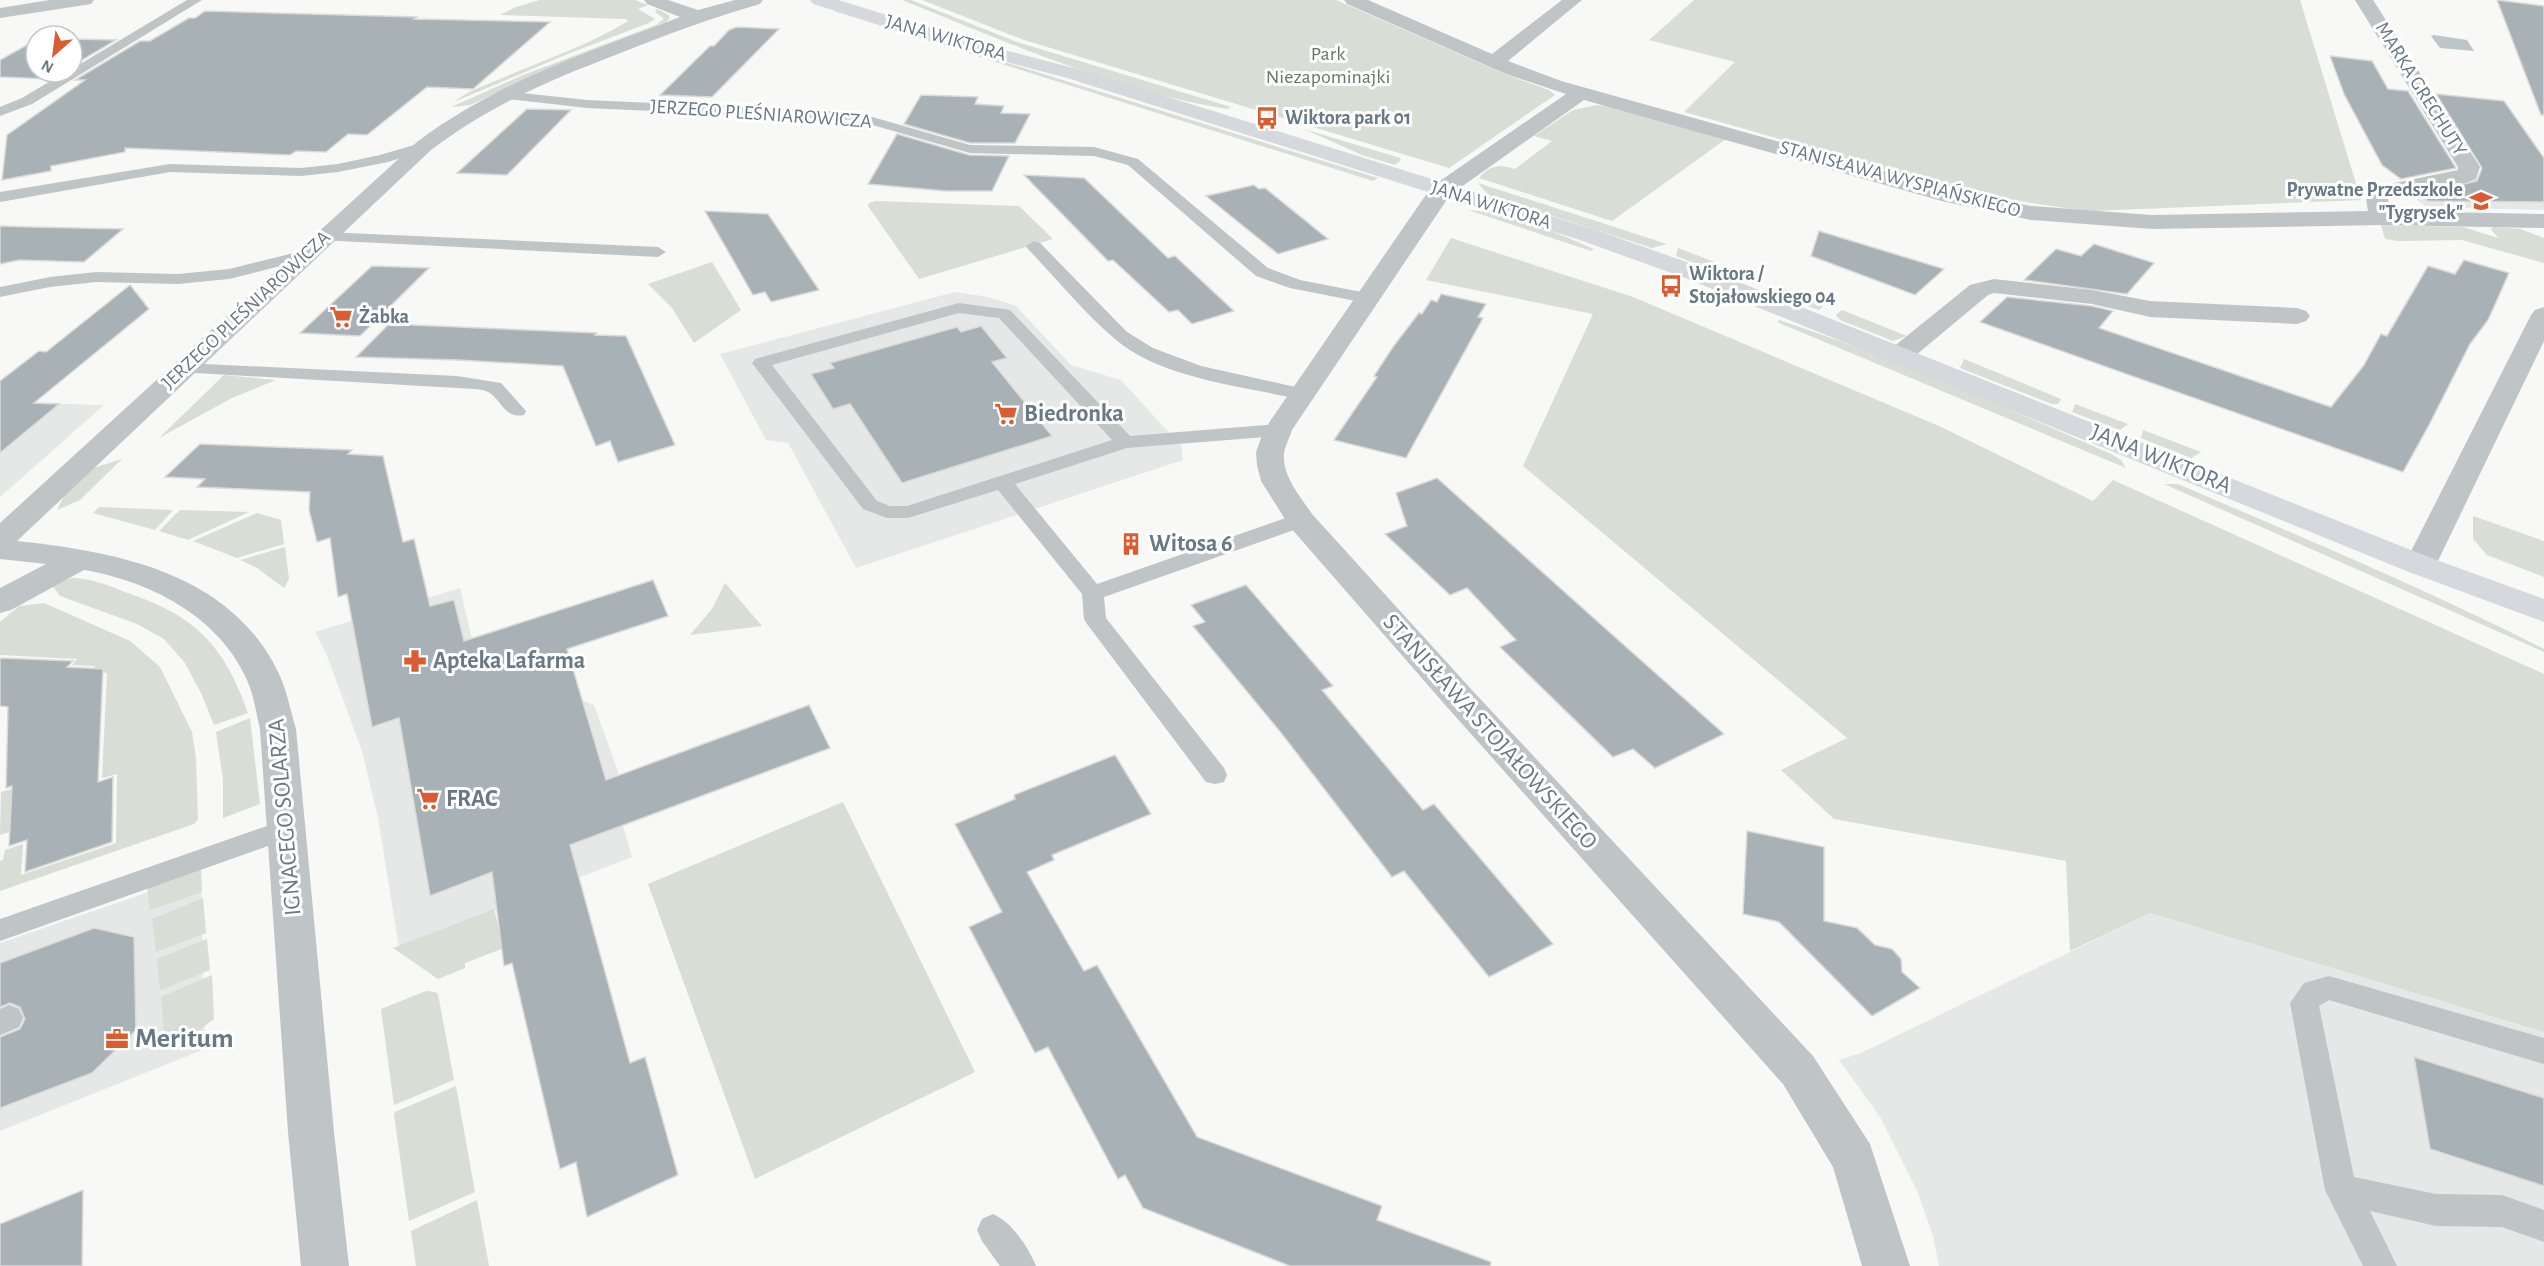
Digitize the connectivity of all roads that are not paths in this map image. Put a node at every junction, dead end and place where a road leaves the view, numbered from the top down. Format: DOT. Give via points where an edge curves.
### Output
graph roads {
  1 [pos="85,0"];
  2 [pos="196,0"];
  3 [pos="653,0"];
  4 [pos="722,0"];
  5 [pos="754,0"];
  6 [pos="819,0"];
  7 [pos="1573,0"];
  8 [pos="2364,0"];
  9 [pos="1367,2"];
  10 [pos="894,4"];
  11 [pos="0,13"];
  12 [pos="698,16"];
  13 [pos="1491,60"];
  14 [pos="1074,74"];
  15 [pos="1581,93"];
  16 [pos="503,95"];
  17 [pos="0,111"];
  18 [pos="424,146"];
  19 [pos="1442,190"];
  20 [pos="0,197"];
  21 [pos="2383,218"];
  22 [pos="2544,221"];
  23 [pos="315,246"];
  24 [pos="1034,246"];
  25 [pos="657,252"];
  26 [pos="0,292"];
  27 [pos="1366,298"];
  28 [pos="2544,315"];
  29 [pos="2297,316"];
  30 [pos="1901,354"];
  31 [pos="184,368"];
  32 [pos="1302,394"];
  33 [pos="517,411"];
  34 [pos="1278,430"];
  35 [pos="1125,442"];
  36 [pos="1003,483"];
  37 [pos="1301,520"];
  38 [pos="0,540"];
  39 [pos="0,549"];
  40 [pos="80,558"];
  41 [pos="2420,565"];
  42 [pos="1093,593"];
  43 [pos="0,602"];
  44 [pos="2544,611"];
  45 [pos="2544,629"];
  46 [pos="1215,775"];
  47 [pos="287,829"];
  48 [pos="0,930"];
  49 [pos="2544,1051"];
  50 [pos="2341,1190"];
  51 [pos="2544,1226"];
  52 [pos="993,1230"];
  53 [pos="325,1266"];
  54 [pos="1020,1266"];
  55 [pos="1886,1266"];
  56 [pos="2381,1266"];
  1 -- 11 [label="street"];
  2 -- 17 [label="lane" via="27,101"];
  3 -- 12 [label="street"];
  4 -- 12 [label="street, JERZEGO PLEŚNIAROWICZA"];
  5 -- 12 [label="street, JERZEGO PLEŚNIAROWICZA"];
  6 -- 14 [label="street, JANA WIKTORA"];
  7 -- 13 [label="street" via="1501,57"];
  8 -- 21 [label="street, MARKA GRECHUTY" via="2469,167 2468,174 2457,178 2383,192 2378,208"];
  9 -- 13 [label="street, STANISŁAWA WYSPIAŃSKIEGO"];
  10 -- 14 [label="street, JANA WIKTORA"];
  12 -- 16 [label="street, JERZEGO PLEŚNIAROWICZA"];
  13 -- 15 [label="street, STANISŁAWA WYSPIAŃSKIEGO"];
  14 -- 19 [label="street, JANA WIKTORA"];
  15 -- 19 [label="street, STANISŁAWA STOJAŁOWSKIEGO"];
  15 -- 21 [label="street, STANISŁAWA WYSPIAŃSKIEGO" via="1950,196 2031,213 2152,222"];
  16 -- 18 [label="street, JERZEGO PLEŚNIAROWICZA"];
  16 -- 27 [label="lane, JERZEGO PLEŚNIAROWICZA" via="587,104 855,116 994,152 1114,154 1133,162 1262,272 1296,284"];
  18 -- 20 [label="lane" via="338,168 302,172 170,168"];
  18 -- 23 [label="street, JERZEGO PLEŚNIAROWICZA"];
  19 -- 27 [label="street, STANISŁAWA STOJAŁOWSKIEGO"];
  19 -- 30 [label="street, JANA WIKTORA" via="1588,235"];
  21 -- 22 [label="street, STANISŁAWA WYSPIAŃSKIEGO"];
  23 -- 25 [label="lane"];
  23 -- 26 [label="lane" via="229,274 178,279 96,277"];
  23 -- 31 [label="street, JERZEGO PLEŚNIAROWICZA"];
  24 -- 32 [label="lane" via="1121,336 1137,346 1185,367"];
  27 -- 32 [label="street, STANISŁAWA STOJAŁOWSKIEGO"];
  28 -- 41 [label="street"];
  29 -- 30 [label="street" via="2150,309 2092,297 1994,286 1979,290"];
  30 -- 41 [label="street, JANA WIKTORA"];
  31 -- 33 [label="lane" via="458,382 494,387"];
  31 -- 38 [label="street, JERZEGO PLEŚNIAROWICZA"];
  32 -- 34 [label="street, STANISŁAWA STOJAŁOWSKIEGO"];
  34 -- 35 [label="lane"];
  34 -- 37 [label="street, STANISŁAWA STOJAŁOWSKIEGO" via="1270,452 1271,465 1276,481"];
  35 -- 36 [label="lane"];
  35 -- 36 [label="lane" via="1004,315 959,308 761,363 870,505 887,512 908,512"];
  36 -- 42 [label="lane"];
  37 -- 42 [label="lane"];
  37 -- 55 [label="street, STANISŁAWA STOJAŁOWSKIEGO" via="1798,1070 1854,1159"];
  39 -- 40 [label="street, IGNACEGO SOLARZA"];
  40 -- 43 [label="street"];
  40 -- 47 [label="street, IGNACEGO SOLARZA" via="177,590 205,604 238,634 257,663 273,700"];
  41 -- 44 [label="street, JANA WIKTORA"];
  41 -- 45 [label="street, JANA WIKTORA"];
  42 -- 46 [label="lane" via="1095,619"];
  47 -- 48 [label="lane"];
  47 -- 53 [label="street, IGNACEGO SOLARZA"];
  49 -- 50 [label="lane" via="2329,988 2314,992 2304,1003"];
  50 -- 51 [label="lane" via="2436,1210 2502,1212"];
  50 -- 56 [label="lane"];
  52 -- 54 [label="lane"];
}
